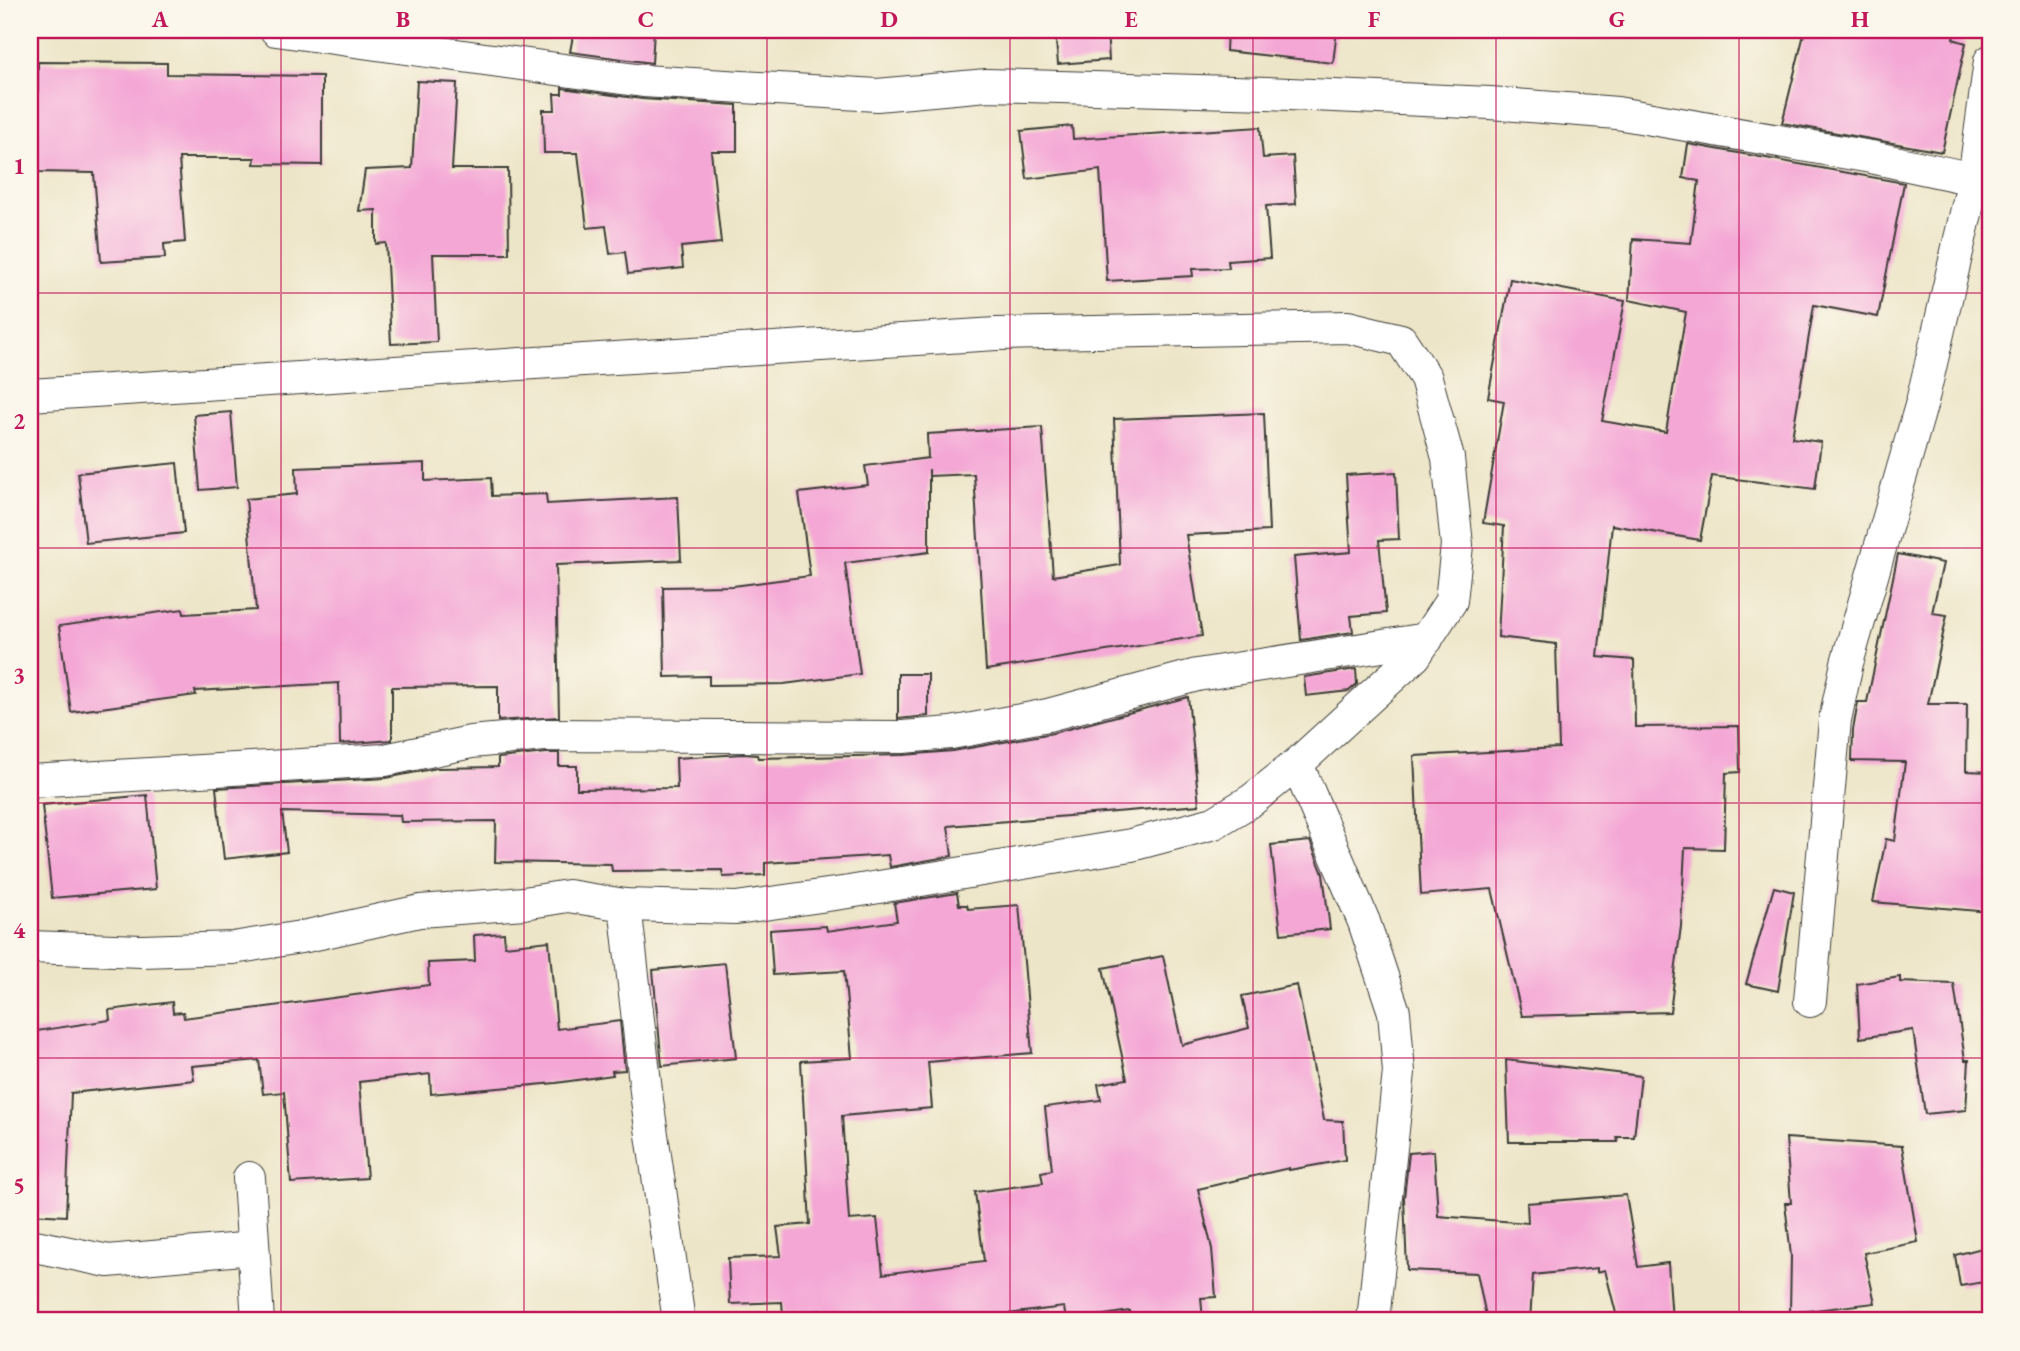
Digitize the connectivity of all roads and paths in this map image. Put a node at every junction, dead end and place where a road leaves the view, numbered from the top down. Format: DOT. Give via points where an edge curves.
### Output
graph roads {
  1 [pos="276,30"];
  2 [pos="1990,61"];
  3 [pos="1974,179"];
  4 [pos="30,395"];
  5 [pos="1427,639"];
  6 [pos="1297,764"];
  7 [pos="30,781"];
  8 [pos="625,905"];
  9 [pos="30,947"];
  10 [pos="1810,1001"];
  11 [pos="249,1178"];
  12 [pos="30,1245"];
  13 [pos="253,1248"];
  14 [pos="258,1321"];
  15 [pos="679,1321"];
  16 [pos="1373,1321"];
  1 -- 3 [label="street" via="643,81 877,95 986,85 1267,93 1617,113"];
  2 -- 3 [label="street"];
  3 -- 10 [label="street" via="1922,402 1835,720"];
  4 -- 5 [label="street" via="996,334 1348,327 1401,340 1426,378 1448,458 1457,545 1451,601"];
  5 -- 6 [label="street" via="1415,656"];
  5 -- 7 [label="street" via="1197,675 1048,715 951,733 903,737 545,735 471,742 385,760"];
  6 -- 8 [label="street" via="1214,823 1131,845 736,908"];
  6 -- 16 [label="street" via="1364,922 1394,1012 1399,1072"];
  8 -- 9 [label="street" via="568,896 441,908 233,948"];
  8 -- 15 [label="street"];
  11 -- 13 [label="street"];
  12 -- 13 [label="street" via="108,1261"];
  13 -- 14 [label="street"];
}
